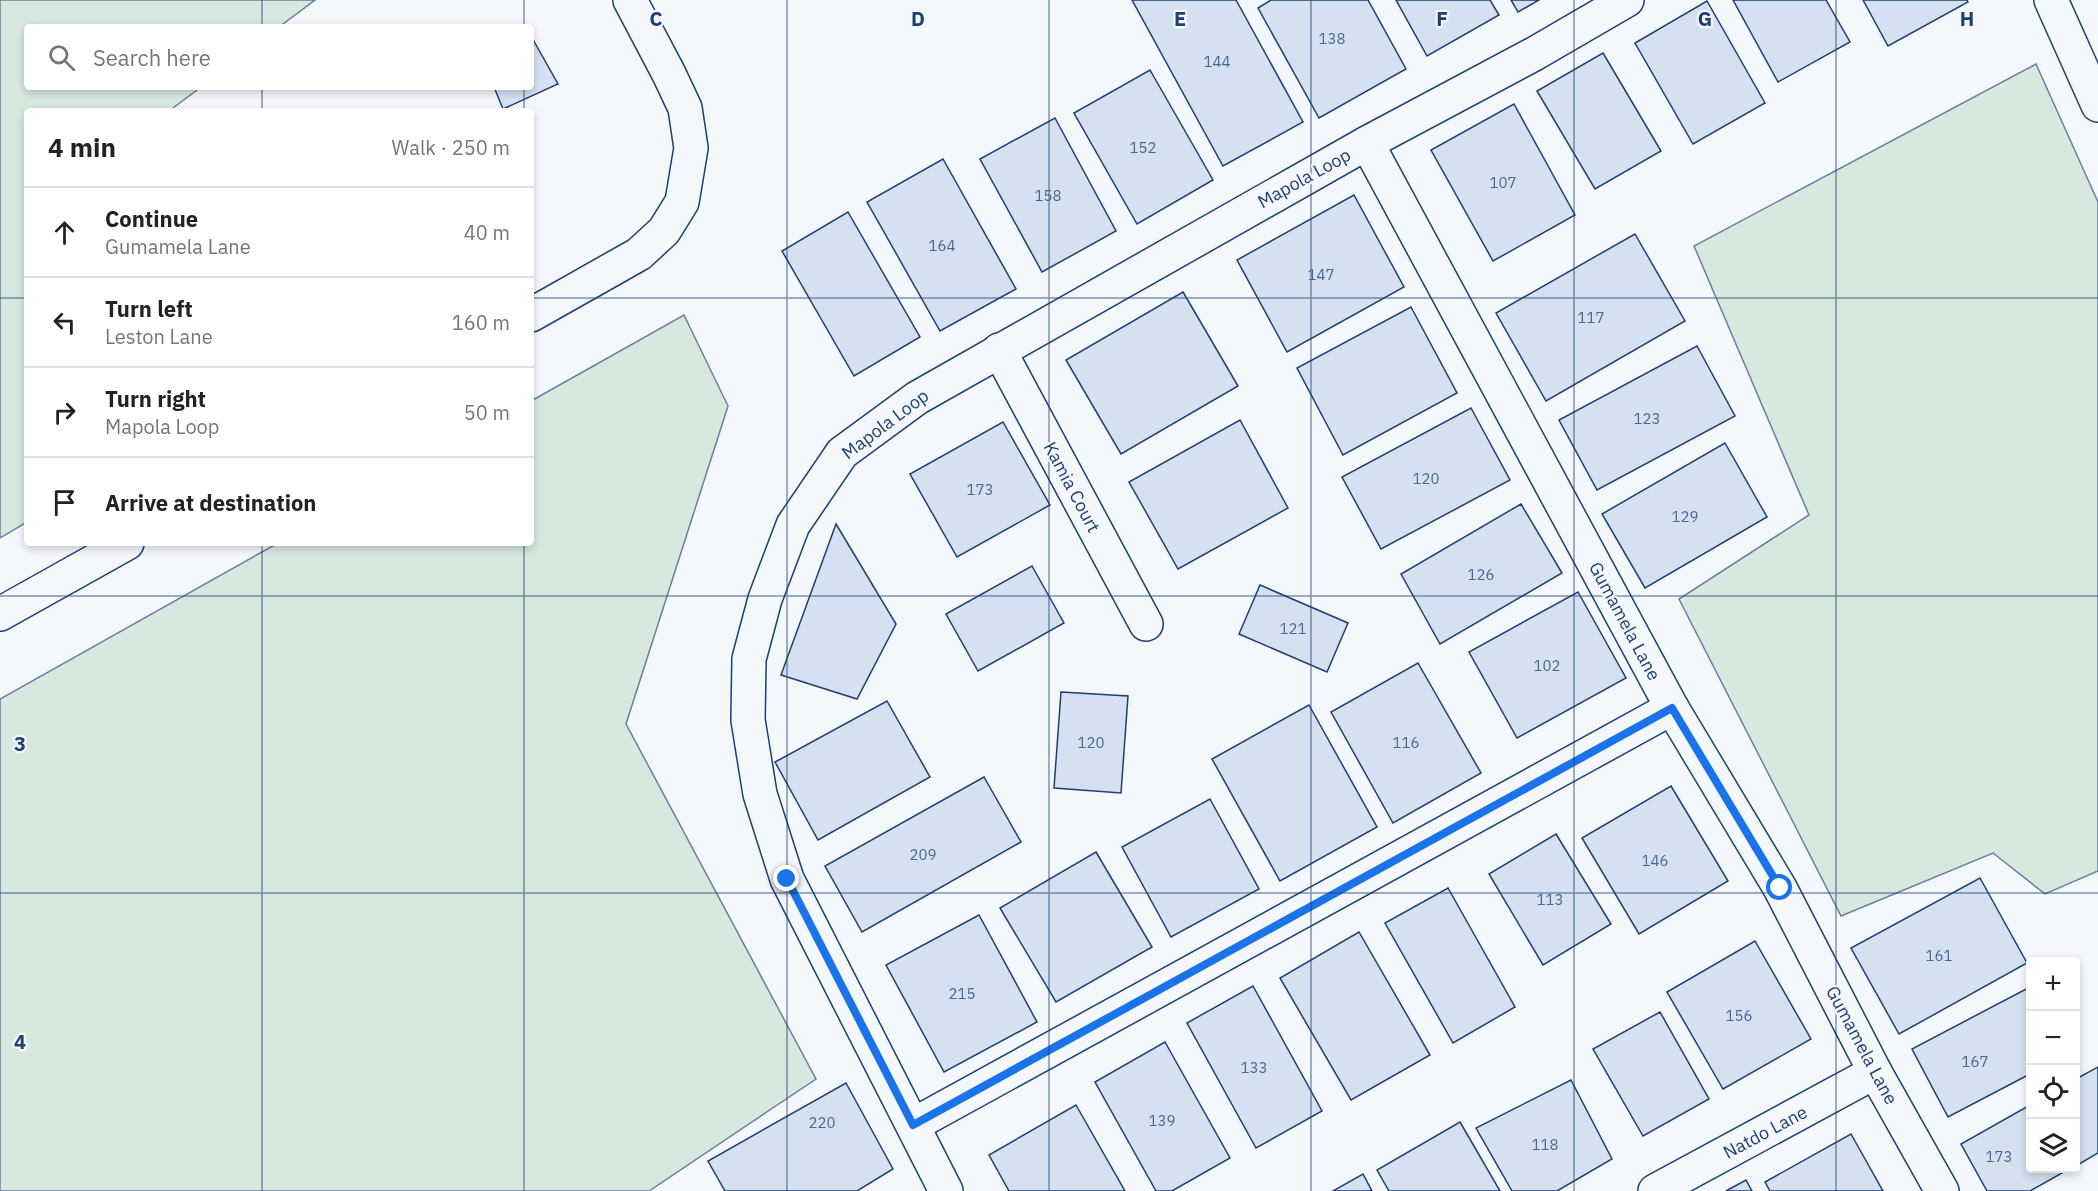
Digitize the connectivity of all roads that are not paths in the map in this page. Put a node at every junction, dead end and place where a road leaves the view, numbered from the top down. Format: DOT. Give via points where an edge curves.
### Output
graph roads {
  1 [pos="630,0"];
  2 [pos="1627,0"];
  3 [pos="2051,0"];
  4 [pos="2098,105"];
  5 [pos="1367,143"];
  6 [pos="534,313"];
  7 [pos="999,350"];
  8 [pos="122,546"];
  9 [pos="0,614"];
  10 [pos="1146,624"];
  11 [pos="1672,708"];
  12 [pos="1875,1072"];
  13 [pos="913,1125"];
  14 [pos="946,1191"];
  15 [pos="1655,1191"];
  16 [pos="1942,1191"];
  1 -- 6 [label="street" via="685,108 691,148 682,202 664,231 639,254"];
  2 -- 5 [label="street, Mapola Loop"];
  3 -- 4 [label="street"];
  5 -- 7 [label="street, Mapola Loop"];
  5 -- 11 [label="street, Gumamela Lane"];
  7 -- 10 [label="street, Kamia Court"];
  7 -- 13 [label="street, Mapola Loop" via="917,398 842,453 793,525 765,599 749,659 748,720 760,794 787,879"];
  8 -- 9 [label="street"];
  11 -- 12 [label="street, Gumamela Lane" via="1780,888"];
  11 -- 13 [label="street"];
  12 -- 15 [label="street, Natdo Lane"];
  12 -- 16 [label="street, Gumamela Lane"];
  13 -- 14 [label="street, Mapola Loop"];
}
